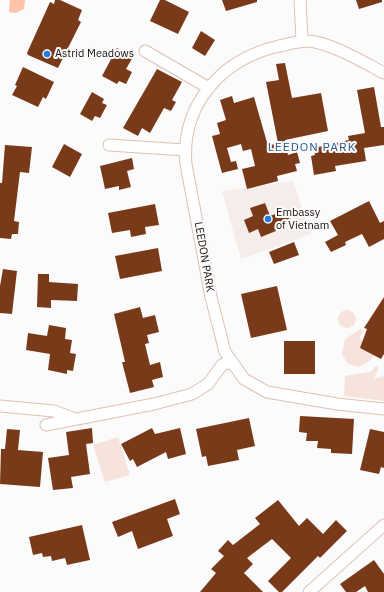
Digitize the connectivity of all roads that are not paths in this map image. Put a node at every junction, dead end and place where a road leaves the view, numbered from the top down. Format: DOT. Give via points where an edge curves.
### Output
graph roads {
  1 [pos="300,0"];
  2 [pos="302,41"];
  3 [pos="145,51"];
  4 [pos="384,73"];
  5 [pos="209,88"];
  6 [pos="109,145"];
  7 [pos="184,150"];
  8 [pos="231,362"];
  9 [pos="0,406"];
  10 [pos="384,409"];
  11 [pos="75,420"];
  12 [pos="46,425"];
  13 [pos="384,525"];
  14 [pos="309,592"];
  1 -- 2 [label="street"];
  2 -- 4 [label="street, LEEDON PARK" via="327,46"];
  2 -- 5 [label="street, LEEDON PARK" via="250,55 229,68"];
  3 -- 5 [label="street"];
  5 -- 7 [label="street, LEEDON PARK" via="199,101 191,120"];
  6 -- 7 [label="street"];
  7 -- 8 [label="street, LEEDON PARK" via="211,297 225,352"];
  8 -- 10 [label="street, LEEDON PARK" via="244,379 267,392"];
  8 -- 11 [label="street" via="222,365 208,384 192,394"];
  9 -- 11 [label="street" via="54,411"];
  11 -- 12 [label="street"];
  13 -- 14 [label="street"];
}
